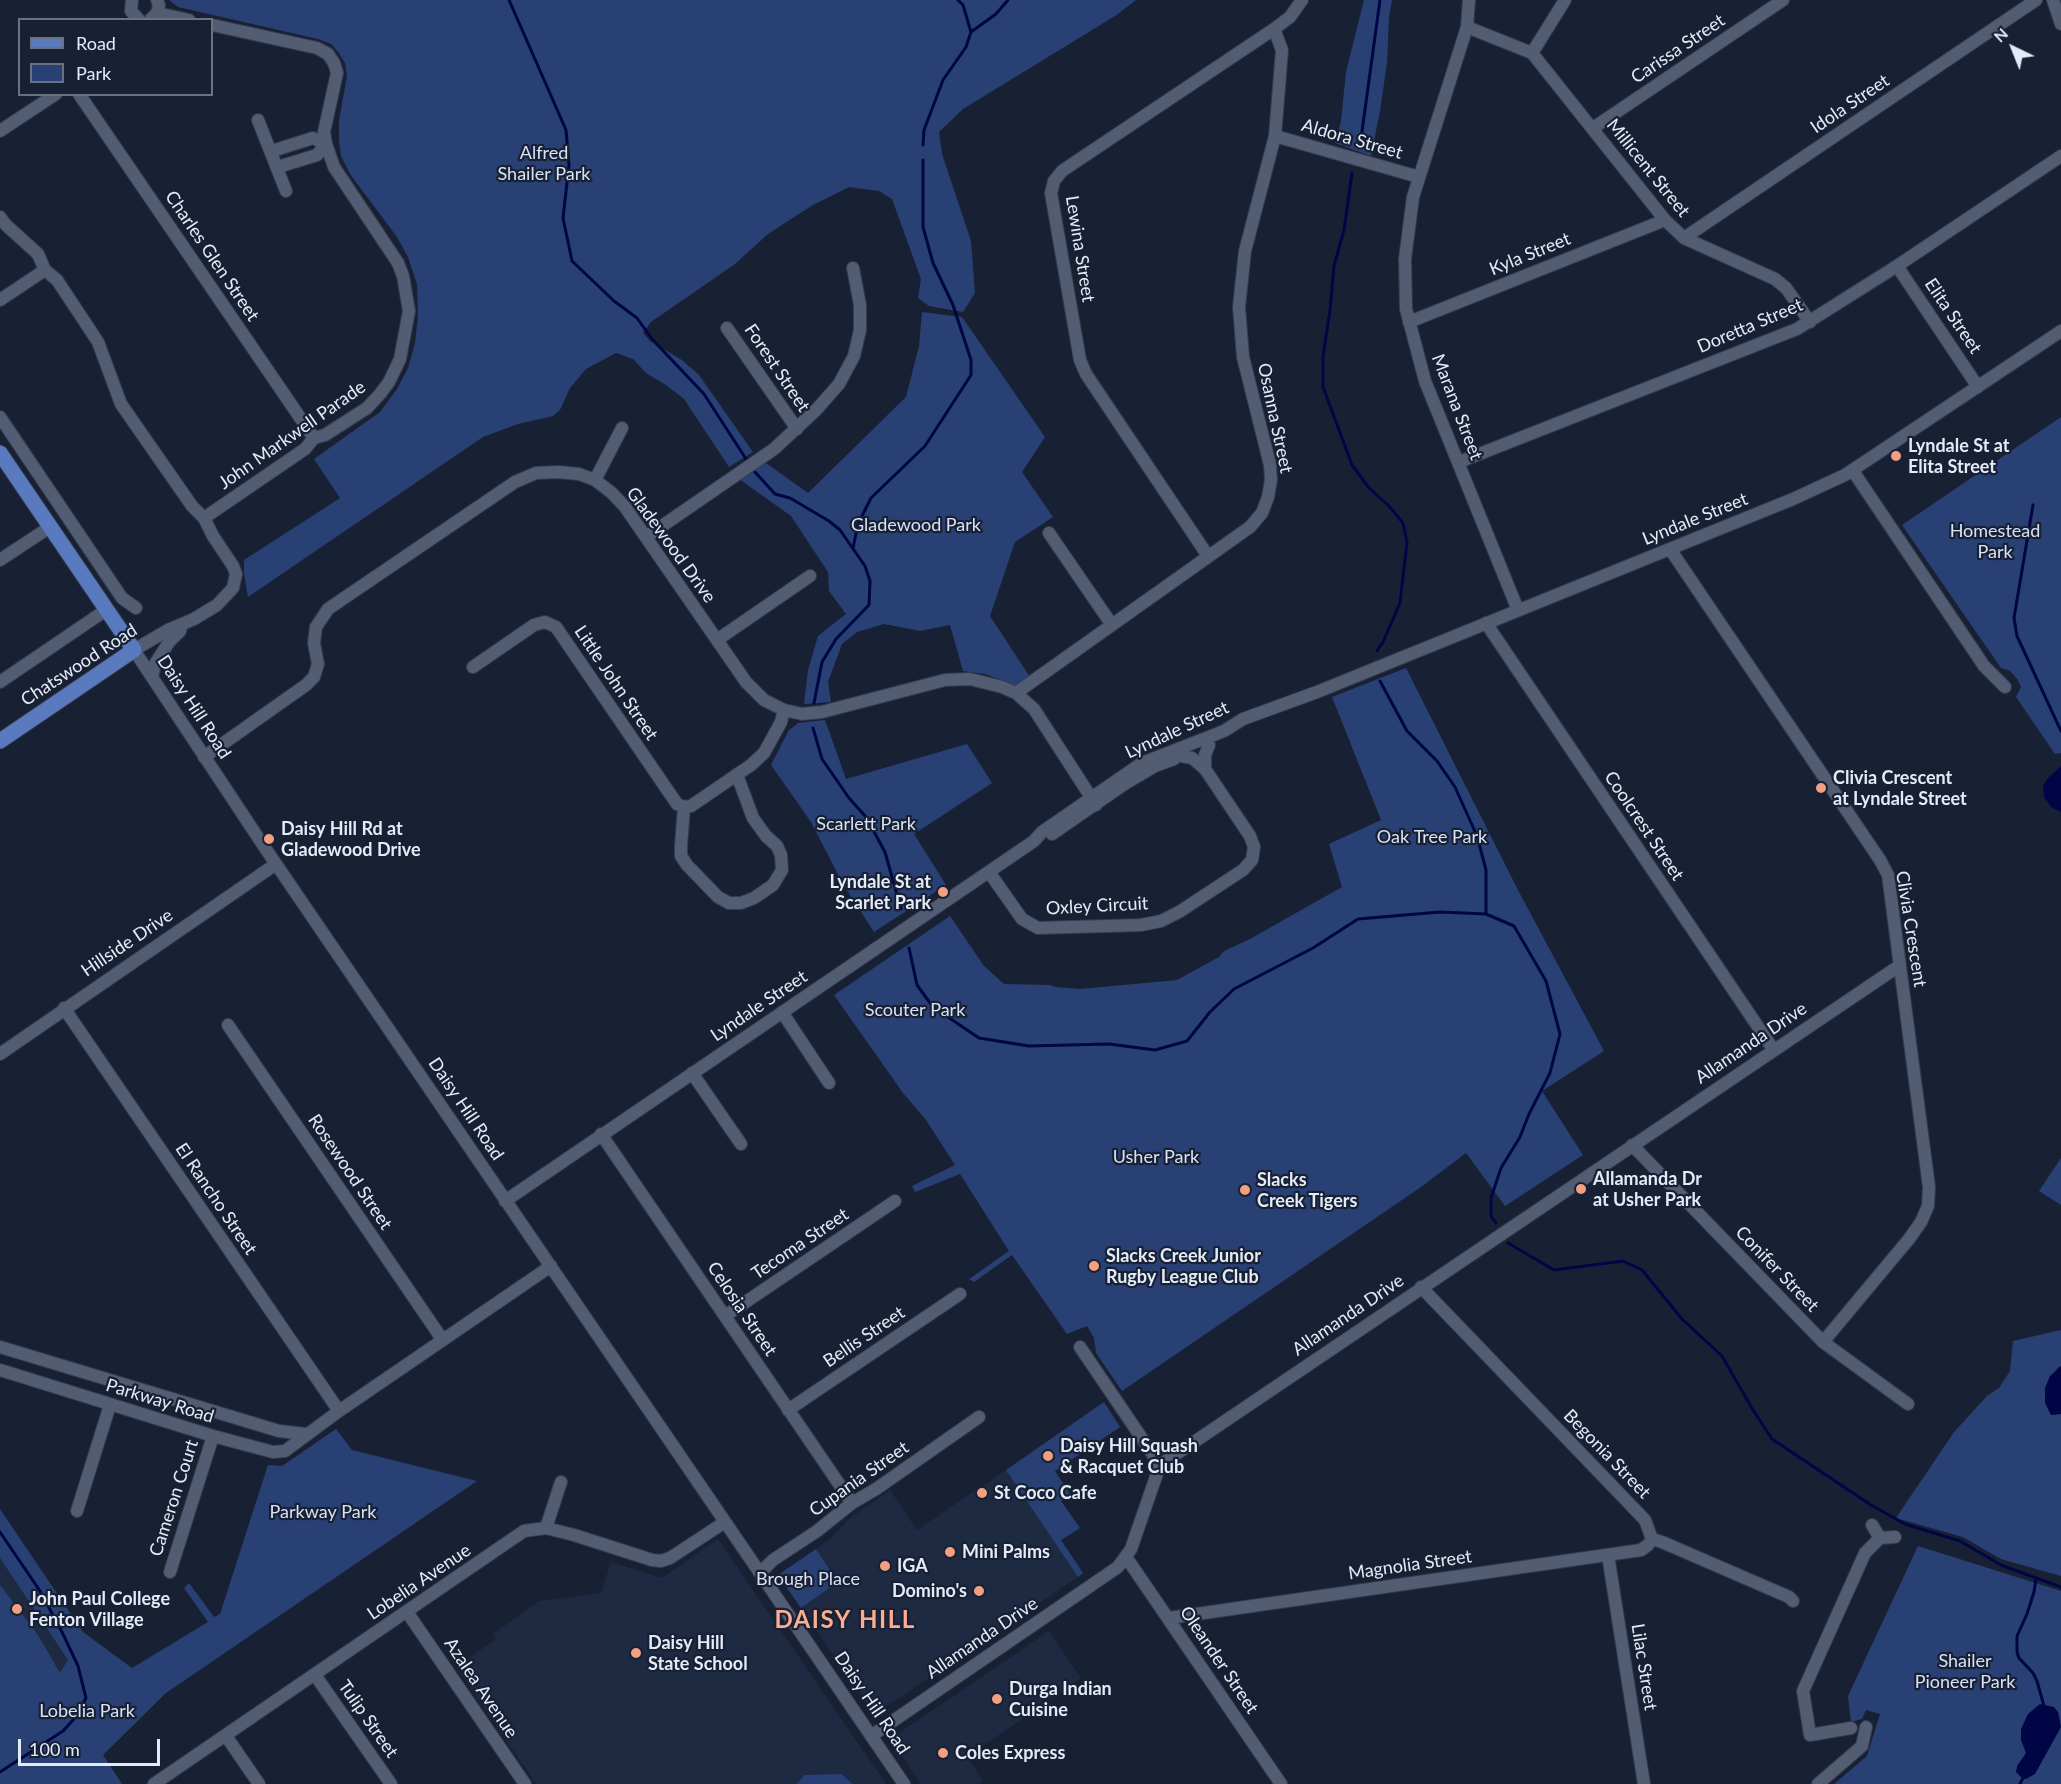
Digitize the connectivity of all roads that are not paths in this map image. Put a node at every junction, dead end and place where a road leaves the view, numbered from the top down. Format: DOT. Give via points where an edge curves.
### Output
graph roads {
  1 [pos="131,0"];
  2 [pos="1302,0"];
  3 [pos="1469,0"];
  4 [pos="1565,0"];
  5 [pos="1783,0"];
  6 [pos="2036,0"];
  7 [pos="2053,0"];
  8 [pos="155,11"];
  9 [pos="137,18"];
  10 [pos="181,18"];
  11 [pos="2061,24"];
  12 [pos="213,25"];
  13 [pos="1467,27"];
  14 [pos="1274,29"];
  15 [pos="1532,53"];
  16 [pos="53,96"];
  17 [pos="81,96"];
  18 [pos="258,120"];
  19 [pos="1593,128"];
  20 [pos="0,131"];
  21 [pos="1275,136"];
  22 [pos="326,144"];
  23 [pos="272,151"];
  24 [pos="2061,156"];
  25 [pos="278,167"];
  26 [pos="1419,177"];
  27 [pos="286,191"];
  28 [pos="0,217"];
  29 [pos="1665,220"];
  30 [pos="1684,238"];
  31 [pos="1897,266"];
  32 [pos="853,268"];
  33 [pos="45,270"];
  34 [pos="0,300"];
  35 [pos="1409,322"];
  36 [pos="1810,322"];
  37 [pos="727,328"];
  38 [pos="2061,331"];
  39 [pos="1978,387"];
  40 [pos="0,417"];
  41 [pos="622,428"];
  42 [pos="796,429"];
  43 [pos="314,438"];
  44 [pos="0,453"];
  45 [pos="1458,462"];
  46 [pos="1853,471"];
  47 [pos="595,480"];
  48 [pos="204,518"];
  49 [pos="50,527"];
  50 [pos="1049,533"];
  51 [pos="646,537"];
  52 [pos="1670,549"];
  53 [pos="1208,556"];
  54 [pos="0,560"];
  55 [pos="810,576"];
  56 [pos="136,608"];
  57 [pos="106,610"];
  58 [pos="1518,610"];
  59 [pos="1486,623"];
  60 [pos="181,625"];
  61 [pos="1112,625"];
  62 [pos="717,640"];
  63 [pos="134,650"];
  64 [pos="473,667"];
  65 [pos="152,677"];
  66 [pos="0,682"];
  67 [pos="2004,687"];
  68 [pos="1317,692"];
  69 [pos="1016,693"];
  70 [pos="784,710"];
  71 [pos="0,741"];
  72 [pos="1209,745"];
  73 [pos="1181,756"];
  74 [pos="204,757"];
  75 [pos="1205,769"];
  76 [pos="736,774"];
  77 [pos="1094,801"];
  78 [pos="684,807"];
  79 [pos="276,864"];
  80 [pos="989,872"];
  81 [pos="1899,966"];
  82 [pos="64,1008"];
  83 [pos="782,1012"];
  84 [pos="228,1025"];
  85 [pos="1773,1049"];
  86 [pos="0,1054"];
  87 [pos="692,1073"];
  88 [pos="829,1083"];
  89 [pos="601,1134"];
  90 [pos="741,1144"];
  91 [pos="1632,1145"];
  92 [pos="505,1201"];
  93 [pos="895,1201"];
  94 [pos="551,1266"];
  95 [pos="1421,1287"];
  96 [pos="960,1294"];
  97 [pos="725,1316"];
  98 [pos="442,1339"];
  99 [pos="1823,1342"];
  100 [pos="0,1347"];
  101 [pos="1080,1347"];
  102 [pos="0,1370"];
  103 [pos="1908,1404"];
  104 [pos="110,1405"];
  105 [pos="788,1410"];
  106 [pos="339,1411"];
  107 [pos="980,1417"];
  108 [pos="306,1434"];
  109 [pos="213,1436"];
  110 [pos="1160,1465"];
  111 [pos="561,1482"];
  112 [pos="852,1503"];
  113 [pos="77,1511"];
  114 [pos="725,1522"];
  115 [pos="1872,1525"];
  116 [pos="546,1528"];
  117 [pos="1880,1538"];
  118 [pos="1895,1538"];
  119 [pos="1652,1539"];
  120 [pos="1608,1555"];
  121 [pos="1126,1557"];
  122 [pos="170,1572"];
  123 [pos="760,1573"];
  124 [pos="1793,1601"];
  125 [pos="407,1612"];
  126 [pos="1169,1618"];
  127 [pos="315,1675"];
  128 [pos="1866,1727"];
  129 [pos="1851,1728"];
  130 [pos="226,1736"];
  131 [pos="871,1736"];
  132 [pos="154,1784"];
  133 [pos="259,1784"];
  134 [pos="391,1784"];
  135 [pos="525,1784"];
  136 [pos="903,1784"];
  137 [pos="1281,1784"];
  138 [pos="1644,1784"];
  139 [pos="1818,1784"];
  1 -- 9 [label="street" via="131,11"];
  2 -- 14 [label="street, Lewina Street" via="1290,17"];
  3 -- 13 [label="street, Marana Street"];
  4 -- 15 [label="street"];
  5 -- 19 [label="street, Carissa Street"];
  6 -- 30 [label="street, Idola Street"];
  7 -- 11 [label="street"];
  8 -- 10 [label="street"];
  12 -- 22 [label="street, John Markwell Parade" via="317,48 328,54 337,73 324,132"];
  13 -- 15 [label="street, Millicent Street"];
  13 -- 26 [label="street, Marana Street"];
  14 -- 21 [label="street, Osanna Street" via="1281,51"];
  14 -- 53 [label="street, Lewina Street" via="1062,171 1054,181 1052,193 1080,360 1086,374"];
  15 -- 19 [label="street, Millicent Street"];
  16 -- 20 [label="street"];
  17 -- 43 [label="street, Charles Glen Street"];
  18 -- 23 [label="street"];
  19 -- 29 [label="street, Millicent Street"];
  21 -- 26 [label="street, Aldora Street"];
  21 -- 53 [label="street, Osanna Street" via="1245,251 1239,307 1243,357 1271,480 1262,513 1250,527"];
  22 -- 23 [label="street" via="313,138"];
  22 -- 25 [label="street" via="317,155"];
  22 -- 43 [label="street, John Markwell Parade" via="334,167 398,263 409,311 400,359 389,382 367,408 326,435"];
  23 -- 25 [label="street"];
  24 -- 31 [label="street, Doretta Street"];
  25 -- 27 [label="street"];
  26 -- 35 [label="street, Marana Street" via="1405,259"];
  28 -- 33 [label="street" via="38,254"];
  29 -- 30 [label="street, Millicent Street"];
  29 -- 35 [label="street, Kyla Street"];
  30 -- 36 [label="street, Millicent Street" via="1775,279"];
  31 -- 36 [label="street, Doretta Street"];
  31 -- 39 [label="street, Elita Street"];
  32 -- 42 [label="street" via="860,304 854,356 839,384"];
  33 -- 34 [label="street"];
  33 -- 48 [label="street" via="57,280 98,342 121,404"];
  35 -- 45 [label="street, Marana Street" via="1425,381"];
  36 -- 45 [label="street, Doretta Street"];
  37 -- 42 [label="street, Forest Street"];
  38 -- 39 [label="street, Lyndale Street"];
  39 -- 46 [label="street, Lyndale Street"];
  40 -- 56 [label="street" via="122,598"];
  41 -- 47 [label="street"];
  42 -- 51 [label="street" via="774,449"];
  43 -- 48 [label="street, John Markwell Parade" via="305,449"];
  44 -- 49 [label="main road, Daisy Hill Road"];
  45 -- 58 [label="street, Marana Street"];
  46 -- 52 [label="street, Lyndale Street"];
  46 -- 67 [label="street" via="1984,666"];
  47 -- 51 [label="street, Gladewood Drive" via="625,507"];
  47 -- 74 [label="street, Gladewood Drive" via="558,472 536,473 515,482 328,609 316,627 318,664 314,677"];
  48 -- 60 [label="street, Chatswood Road" via="233,566 233,588 217,605"];
  49 -- 54 [label="street"];
  49 -- 57 [label="main road, Daisy Hill Road"];
  50 -- 61 [label="street"];
  51 -- 62 [label="street, Gladewood Drive"];
  52 -- 58 [label="street, Lyndale Street"];
  52 -- 81 [label="street, Clivia Crescent" via="1880,860 1888,875"];
  53 -- 61 [label="street, Osanna Street"];
  55 -- 62 [label="street"];
  57 -- 63 [label="main road, Daisy Hill Road"];
  57 -- 66 [label="street"];
  58 -- 59 [label="street, Lyndale Street"];
  59 -- 68 [label="street, Lyndale Street"];
  59 -- 85 [label="street, Coolcrest Street"];
  60 -- 63 [label="street, Chatswood Road"];
  60 -- 65 [label="street, Chatswood Road" via="155,664"];
  61 -- 69 [label="street, Osanna Street"];
  62 -- 70 [label="street, Gladewood Drive" via="746,682 764,700"];
  63 -- 65 [label="street, Daisy Hill Road"];
  63 -- 71 [label="main road, Chatswood Road"];
  64 -- 78 [label="street, Little John Street" via="534,625 545,622 556,627 677,804"];
  65 -- 74 [label="street, Daisy Hill Road"];
  68 -- 72 [label="street, Lyndale Street"];
  68 -- 77 [label="street, Lyndale Street" via="1154,757"];
  69 -- 70 [label="street, Gladewood Drive" via="978,681 945,680 822,712 802,714"];
  69 -- 77 [label="street, Gladewood Drive" via="1034,709"];
  70 -- 76 [label="street" via="764,753"];
  72 -- 73 [label="street, Lyndale Street"];
  72 -- 75 [label="street"];
  73 -- 75 [label="street, Oxley Circuit" via="1192,758"];
  73 -- 77 [label="street, Lyndale Street" via="1155,766"];
  74 -- 79 [label="street, Daisy Hill Road"];
  75 -- 80 [label="street, Oxley Circuit" via="1250,836 1254,847 1252,860 1243,870 1161,921 1038,928 1022,919"];
  76 -- 78 [label="street"];
  76 -- 78 [label="street" via="753,818 781,855 782,870 773,885 754,898 729,903 687,865 681,856"];
  77 -- 80 [label="street, Lyndale Street" via="1042,832"];
  79 -- 82 [label="street, Hillside Drive"];
  79 -- 92 [label="street, Daisy Hill Road"];
  80 -- 83 [label="street, Lyndale Street"];
  81 -- 85 [label="street, Allamanda Drive"];
  81 -- 99 [label="street, Clivia Crescent" via="1928,1206 1909,1239"];
  82 -- 86 [label="street, Hillside Drive"];
  82 -- 106 [label="street, El Rancho Street"];
  83 -- 87 [label="street, Lyndale Street"];
  83 -- 88 [label="street"];
  84 -- 98 [label="street, Rosewood Street"];
  85 -- 91 [label="street, Allamanda Drive"];
  87 -- 89 [label="street, Lyndale Street"];
  87 -- 90 [label="street"];
  89 -- 92 [label="street, Lyndale Street"];
  89 -- 97 [label="street, Celosia Street"];
  91 -- 95 [label="street, Allamanda Drive"];
  91 -- 99 [label="street, Conifer Street"];
  92 -- 94 [label="street, Daisy Hill Road"];
  93 -- 97 [label="street, Tecoma Street"];
  94 -- 98 [label="street, Parkway Road"];
  94 -- 114 [label="street, Daisy Hill Road"];
  95 -- 110 [label="street, Allamanda Drive"];
  95 -- 119 [label="street, Begonia Street" via="1645,1520"];
  96 -- 105 [label="street, Bellis Street"];
  97 -- 105 [label="street, Celosia Street"];
  98 -- 106 [label="street, Parkway Road"];
  99 -- 103 [label="street, Conifer Street"];
  100 -- 108 [label="street, Parkway Road" via="279,1431"];
  101 -- 110 [label="street"];
  102 -- 104 [label="street, Parkway Road"];
  104 -- 109 [label="street, Parkway Road"];
  104 -- 113 [label="street"];
  105 -- 112 [label="street, Celosia Street"];
  106 -- 108 [label="street, Parkway Road"];
  107 -- 112 [label="street, Cupania Street"];
  108 -- 109 [label="street, Parkway Road" via="285,1451 273,1452"];
  109 -- 122 [label="street, Cameron Court"];
  110 -- 121 [label="street, Allamanda Drive"];
  111 -- 116 [label="street"];
  112 -- 123 [label="street, Cupania Street"];
  114 -- 116 [label="street, Lobelia Avenue" via="661,1561"];
  114 -- 123 [label="street, Daisy Hill Road"];
  115 -- 117 [label="street"];
  116 -- 125 [label="street, Lobelia Avenue" via="524,1531"];
  117 -- 118 [label="street"];
  117 -- 129 [label="street" via="1865,1553 1803,1691 1810,1735"];
  119 -- 120 [label="street, Magnolia Street" via="1641,1550"];
  119 -- 124 [label="street"];
  120 -- 126 [label="street, Magnolia Street"];
  120 -- 138 [label="street, Lilac Street"];
  121 -- 126 [label="street, Oleander Street"];
  121 -- 131 [label="street, Allamanda Drive" via="1118,1567"];
  123 -- 131 [label="street, Daisy Hill Road"];
  125 -- 127 [label="street, Lobelia Avenue"];
  125 -- 135 [label="street, Azalea Avenue"];
  126 -- 137 [label="street, Oleander Street"];
  127 -- 130 [label="street, Lobelia Avenue"];
  127 -- 134 [label="street, Tulip Street"];
  128 -- 139 [label="street" via="1862,1746"];
  130 -- 132 [label="street, Lobelia Avenue"];
  130 -- 133 [label="street"];
  131 -- 136 [label="street, Daisy Hill Road"];
}
